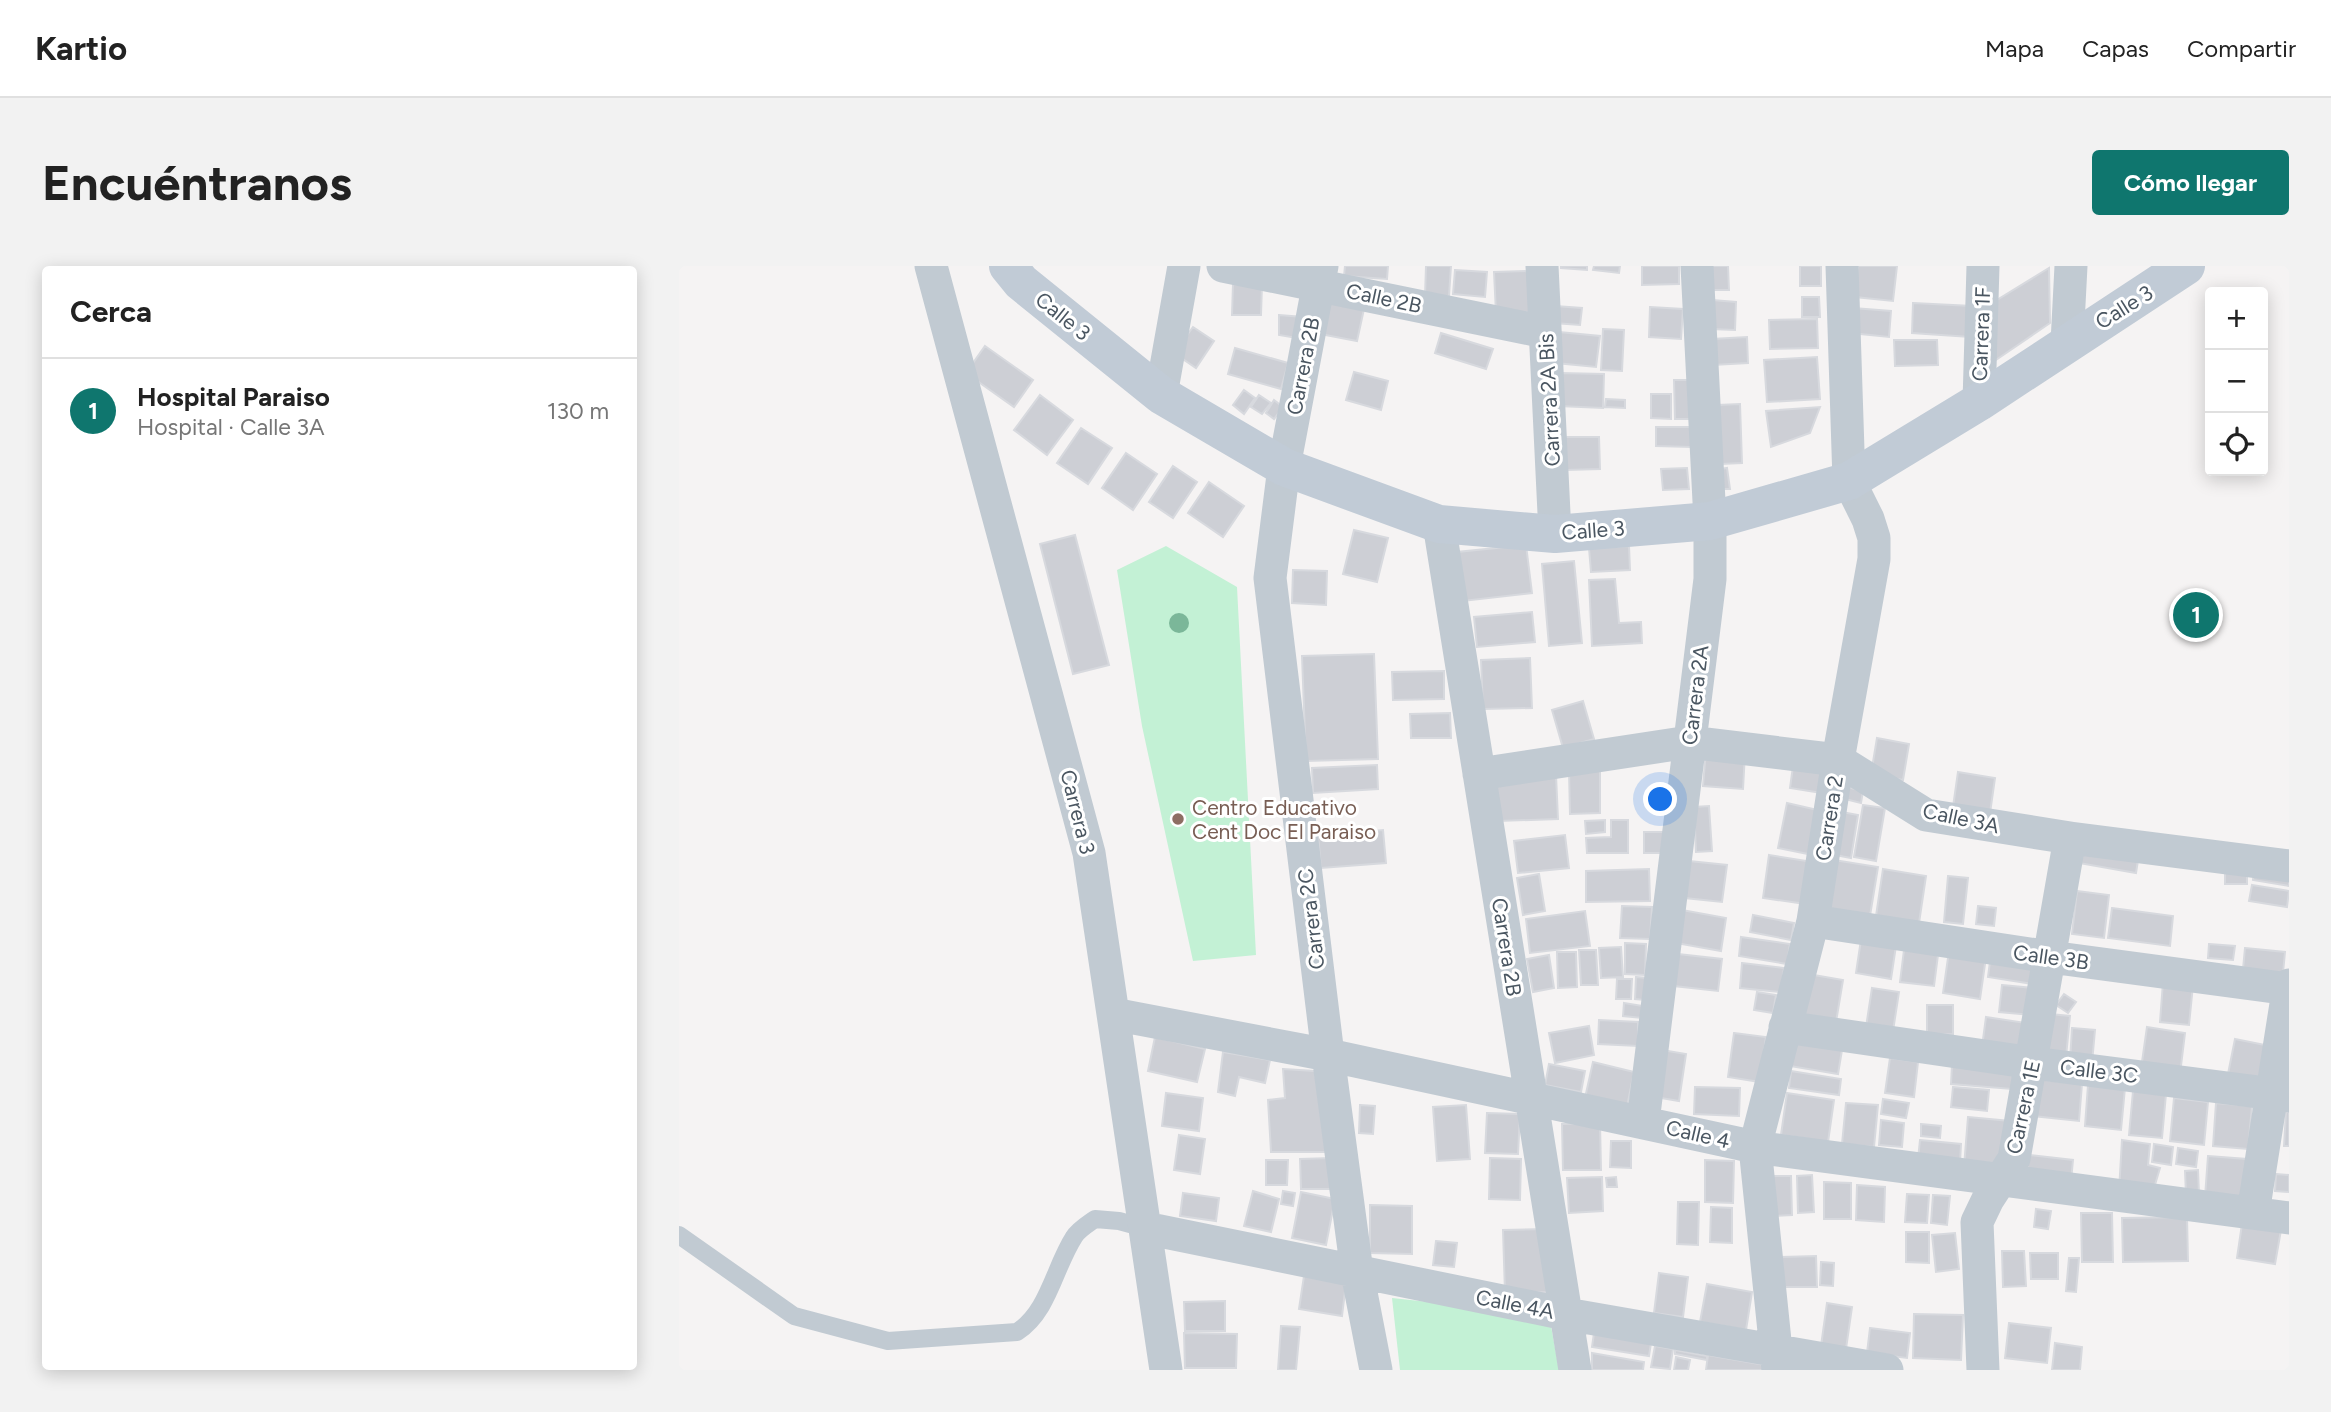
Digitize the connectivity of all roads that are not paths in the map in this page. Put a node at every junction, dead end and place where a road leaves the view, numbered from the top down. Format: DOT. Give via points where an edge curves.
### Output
graph roads {
  1 [pos="931,266"];
  2 [pos="1184,266"];
  3 [pos="1223,266"];
  4 [pos="1542,266"];
  5 [pos="1697,266"];
  6 [pos="1842,266"];
  7 [pos="1983,266"];
  8 [pos="2071,266"];
  9 [pos="2186,266"];
  10 [pos="1018,271"];
  11 [pos="1320,275"];
  12 [pos="1545,332"];
  13 [pos="2067,343"];
  14 [pos="1161,395"];
  15 [pos="1979,402"];
  16 [pos="1284,467"];
  17 [pos="1849,481"];
  18 [pos="1710,521"];
  19 [pos="1439,524"];
  20 [pos="1555,534"];
  21 [pos="1689,742"];
  22 [pos="1837,760"];
  23 [pos="1479,774"];
  24 [pos="2070,838"];
  25 [pos="2289,866"];
  26 [pos="1813,921"];
  27 [pos="2050,957"];
  28 [pos="2289,988"];
  29 [pos="1113,1014"];
  30 [pos="1785,1027"];
  31 [pos="1328,1055"];
  32 [pos="2033,1063"];
  33 [pos="2280,1094"];
  34 [pos="1531,1098"];
  35 [pos="1643,1122"];
  36 [pos="1755,1147"];
  37 [pos="2001,1180"];
  38 [pos="2253,1213"];
  39 [pos="2289,1218"];
  40 [pos="1146,1228"];
  41 [pos="679,1235"];
  42 [pos="1357,1272"];
  43 [pos="1566,1314"];
  44 [pos="1777,1360"];
  45 [pos="1166,1370"];
  46 [pos="1376,1370"];
  47 [pos="1575,1370"];
  48 [pos="1887,1370"];
  49 [pos="1983,1370"];
  1 -- 29 [label="street, Carrera 3" via="1082,821"];
  2 -- 14 [label="street"];
  3 -- 11 [label="street, Calle 2B"];
  4 -- 12 [label="street, Carrera 2A Bis"];
  5 -- 18 [label="street, Carrera 2A"];
  6 -- 17 [label="street, Carrera 2"];
  7 -- 15 [label="street, Carrera 1F"];
  8 -- 13 [label="street"];
  9 -- 13 [label="main road, Calle 3"];
  10 -- 14 [label="main road, Calle 3"];
  11 -- 12 [label="street, Calle 2B"];
  11 -- 16 [label="street, Carrera 2B"];
  12 -- 20 [label="street, Carrera 2A Bis"];
  13 -- 15 [label="main road, Calle 3"];
  14 -- 16 [label="main road, Calle 3"];
  15 -- 17 [label="main road, Calle 3"];
  16 -- 19 [label="main road, Calle 3"];
  16 -- 31 [label="street, Carrera 2C" via="1270,578"];
  17 -- 18 [label="main road, Calle 3"];
  17 -- 22 [label="street, Carrera 2" via="1871,528 1874,559"];
  18 -- 20 [label="main road, Calle 3"];
  18 -- 21 [label="street, Carrera 2A" via="1710,579"];
  19 -- 20 [label="main road, Calle 3"];
  19 -- 23 [label="street, Carrera 2B"];
  21 -- 22 [label="street, Calle 3A"];
  21 -- 23 [label="street, Calle 3A"];
  21 -- 35 [label="street, Carrera 2A"];
  22 -- 24 [label="street, Calle 3A" via="1926,816"];
  22 -- 26 [label="street, Carrera 2"];
  23 -- 34 [label="street, Carrera 2B"];
  24 -- 25 [label="street, Calle 3A"];
  24 -- 27 [label="street, Carrera 1E"];
  26 -- 27 [label="street, Calle 3B"];
  26 -- 30 [label="street, Carrera 2"];
  27 -- 28 [label="street, Calle 3B"];
  27 -- 32 [label="street, Carrera 1E"];
  28 -- 33 [label="street"];
  29 -- 31 [label="street, Calle 4"];
  29 -- 40 [label="street, Carrera 3"];
  30 -- 32 [label="street, Calle 3C"];
  30 -- 36 [label="street, Carrera 2"];
  31 -- 34 [label="street, Calle 4"];
  31 -- 42 [label="street, Carrera 2C"];
  32 -- 33 [label="street, Calle 3C"];
  32 -- 37 [label="street, Carrera 1E" via="2014,1159"];
  33 -- 38 [label="street"];
  34 -- 35 [label="street, Calle 4"];
  34 -- 43 [label="street, Carrera 2B"];
  35 -- 36 [label="street, Calle 4"];
  36 -- 37 [label="street, Calle 4"];
  36 -- 44 [label="street, Carrera 2"];
  37 -- 38 [label="street, Calle 4"];
  37 -- 49 [label="street, Carrera 1E" via="1977,1222"];
  38 -- 39 [label="street, Calle 4"];
  40 -- 41 [label="lane" via="1095,1219 1075,1235 1038,1312 1017,1332 888,1341 794,1317"];
  40 -- 42 [label="street, Calle 4A"];
  40 -- 45 [label="street, Carrera 3"];
  42 -- 43 [label="street, Calle 4A"];
  42 -- 46 [label="street, Carrera 2C"];
  43 -- 44 [label="street, Calle 4A"];
  43 -- 47 [label="street, Carrera 2B"];
  44 -- 48 [label="street, Calle 4A"];
}
